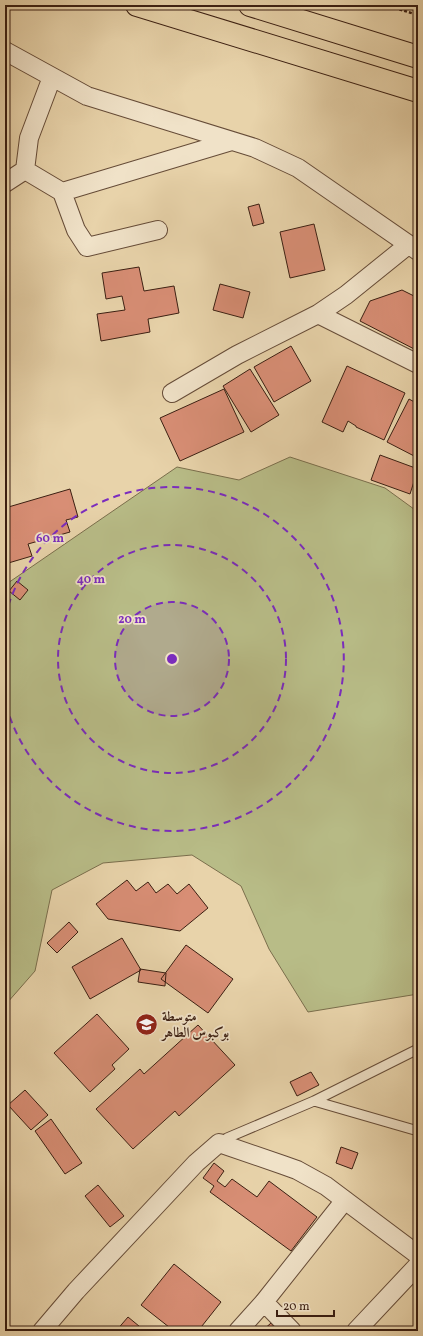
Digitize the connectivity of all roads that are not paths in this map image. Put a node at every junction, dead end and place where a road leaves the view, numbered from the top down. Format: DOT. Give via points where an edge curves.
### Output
graph roads {
  1 [pos="137,5"];
  2 [pos="250,5"];
  3 [pos="5,51"];
  4 [pos="418,57"];
  5 [pos="52,77"];
  6 [pos="418,91"];
  7 [pos="232,141"];
  8 [pos="25,170"];
  9 [pos="5,183"];
  10 [pos="62,192"];
  11 [pos="158,230"];
  12 [pos="413,248"];
  13 [pos="318,314"];
  14 [pos="418,364"];
  15 [pos="172,393"];
  16 [pos="418,1049"];
  17 [pos="314,1101"];
  18 [pos="418,1131"];
  19 [pos="219,1143"];
  20 [pos="344,1200"];
  21 [pos="418,1256"];
  22 [pos="418,1265"];
  23 [pos="264,1302"];
  24 [pos="42,1331"];
  25 [pos="238,1331"];
  26 [pos="292,1331"];
  27 [pos="356,1331"];
  1 -- 6 [label="highway"];
  2 -- 4 [label="highway"];
  3 -- 5 [label="street"];
  5 -- 7 [label="street" via="87,96"];
  5 -- 8 [label="street" via="29,138"];
  7 -- 10 [label="street"];
  7 -- 12 [label="street" via="255,148 298,168"];
  8 -- 9 [label="street"];
  8 -- 10 [label="street"];
  10 -- 11 [label="street" via="76,230 87,246"];
  12 -- 13 [label="street"];
  13 -- 14 [label="street"];
  13 -- 15 [label="street" via="237,355"];
  16 -- 17 [label="lane"];
  17 -- 18 [label="lane"];
  17 -- 19 [label="lane"];
  19 -- 20 [label="street" via="297,1170 326,1186"];
  19 -- 24 [label="street" via="196,1163"];
  20 -- 21 [label="street"];
  20 -- 23 [label="street"];
  22 -- 27 [label="street"];
  23 -- 25 [label="street"];
  23 -- 26 [label="street"];
}
